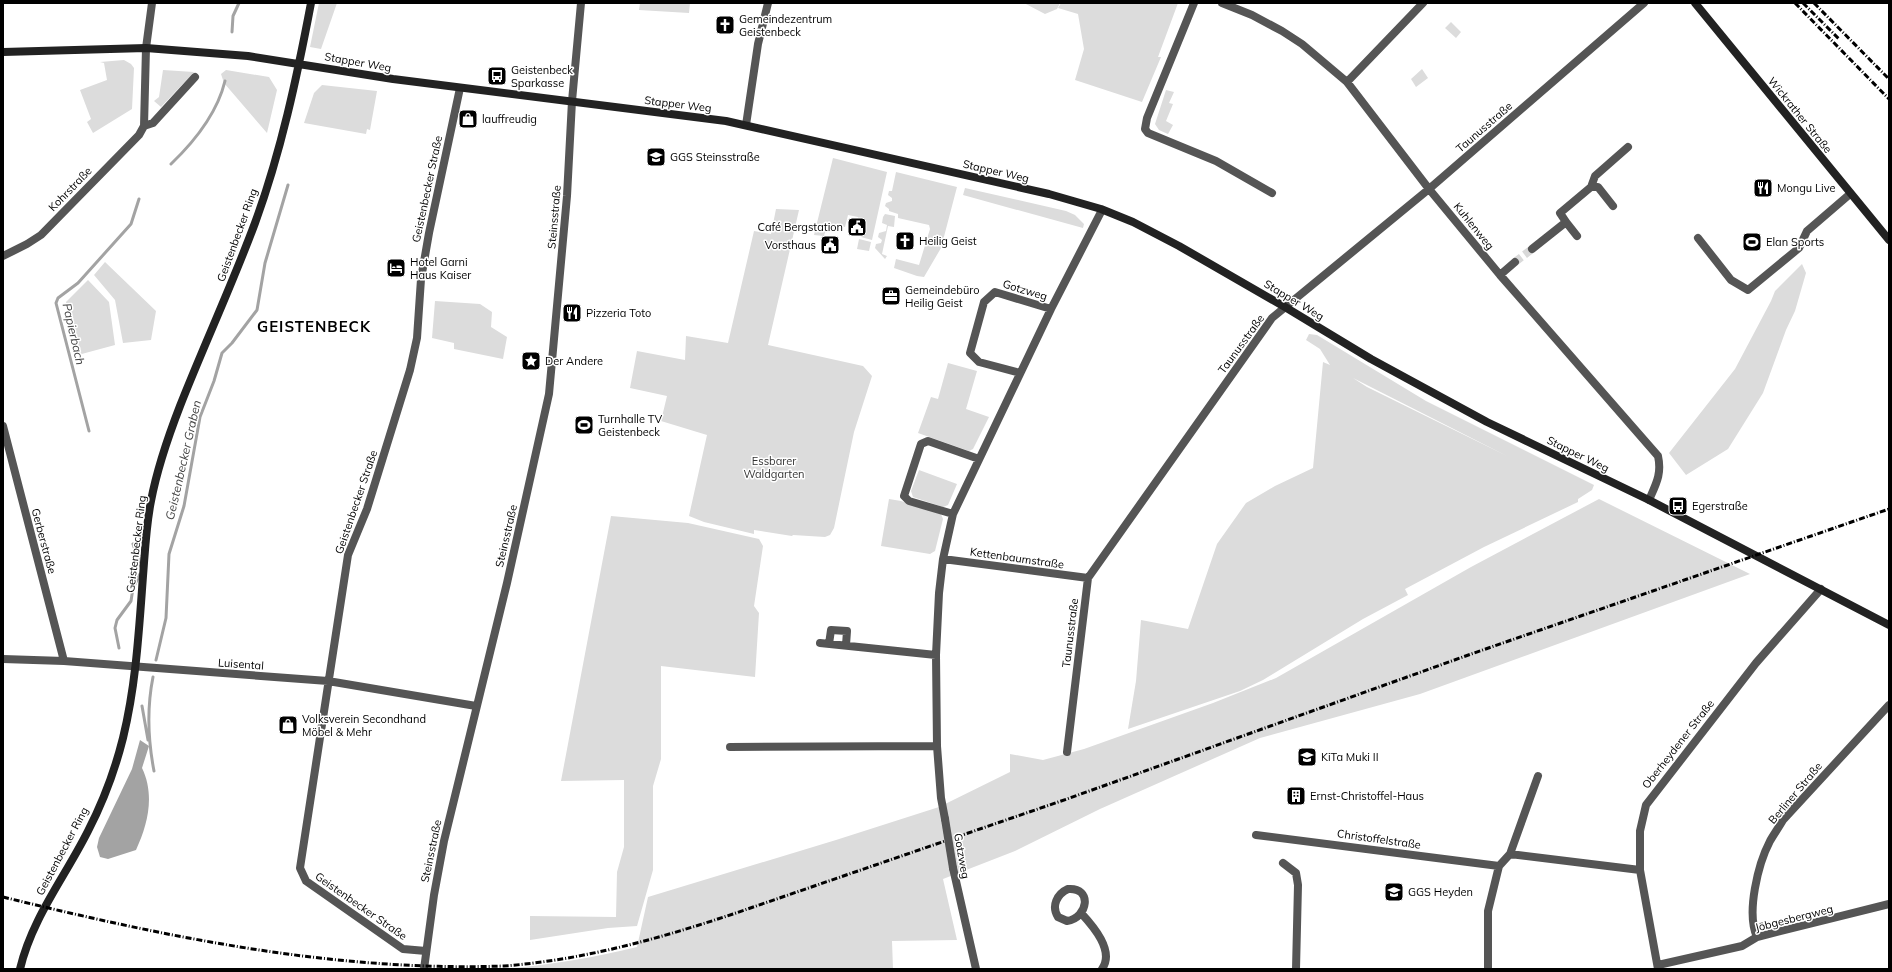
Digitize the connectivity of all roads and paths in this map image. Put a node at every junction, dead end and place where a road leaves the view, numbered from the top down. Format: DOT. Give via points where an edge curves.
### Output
graph roads {
  1 [pos="152,3"];
  2 [pos="310,3"];
  3 [pos="581,3"];
  4 [pos="768,3"];
  5 [pos="1194,3"];
  6 [pos="1222,3"];
  7 [pos="1423,3"];
  8 [pos="1644,3"];
  9 [pos="1694,3"];
  10 [pos="146,48"];
  11 [pos="3,52"];
  12 [pos="300,63"];
  13 [pos="195,77"];
  14 [pos="1347,82"];
  15 [pos="460,88"];
  16 [pos="572,101"];
  17 [pos="746,125"];
  18 [pos="144,126"];
  19 [pos="1628,147"];
  20 [pos="1591,187"];
  21 [pos="1429,189"];
  22 [pos="1272,193"];
  23 [pos="1850,194"];
  24 [pos="1613,206"];
  25 [pos="1102,210"];
  26 [pos="1566,222"];
  27 [pos="1577,236"];
  28 [pos="1698,238"];
  29 [pos="1889,240"];
  30 [pos="1532,249"];
  31 [pos="3,256"];
  32 [pos="1515,262"];
  33 [pos="1500,275"];
  34 [pos="1285,307"];
  35 [pos="1051,309"];
  36 [pos="1020,373"];
  37 [pos="3,426"];
  38 [pos="979,459"];
  39 [pos="1649,500"];
  40 [pos="953,514"];
  41 [pos="943,559"];
  42 [pos="1088,578"];
  43 [pos="1821,589"];
  44 [pos="1889,625"];
  45 [pos="820,643"];
  46 [pos="829,644"];
  47 [pos="846,645"];
  48 [pos="936,655"];
  49 [pos="3,659"];
  50 [pos="64,661"];
  51 [pos="135,667"];
  52 [pos="328,681"];
  53 [pos="1889,705"];
  54 [pos="476,706"];
  55 [pos="937,746"];
  56 [pos="730,747"];
  57 [pos="1067,752"];
  58 [pos="1538,776"];
  59 [pos="1256,835"];
  60 [pos="1510,854"];
  61 [pos="1283,863"];
  62 [pos="1499,866"];
  63 [pos="1640,870"];
  64 [pos="1889,904"];
  65 [pos="1081,913"];
  66 [pos="1757,936"];
  67 [pos="426,951"];
  68 [pos="1658,967"];
  69 [pos="20,969"];
  70 [pos="424,969"];
  71 [pos="976,969"];
  72 [pos="1102,969"];
  73 [pos="1296,969"];
  74 [pos="1488,969"];
  1 -- 10 [label="street"];
  2 -- 12 [label="main road, Geistenbecker Ring"];
  3 -- 16 [label="street, Steinsstraße"];
  4 -- 17 [label="street" via="758,44"];
  5 -- 22 [label="street" via="1146,118 1145,129 1148,133 1216,161"];
  6 -- 14 [label="street, Kuhlenweg" via="1282,31 1302,44"];
  7 -- 14 [label="street"];
  8 -- 21 [label="street, Taunusstraße"];
  9 -- 23 [label="main road, Wickrather Straße"];
  10 -- 11 [label="main road, Stapper Weg"];
  10 -- 12 [label="main road, Stapper Weg"];
  10 -- 18 [label="street"];
  12 -- 15 [label="main road, Stapper Weg"];
  12 -- 51 [label="main road, Geistenbecker Ring" via="285,125 255,222 180,406 158,474 146,536"];
  13 -- 18 [label="street, Kohrstraße" via="153,123"];
  14 -- 21 [label="street, Kuhlenweg"];
  15 -- 16 [label="main road, Stapper Weg"];
  15 -- 52 [label="street, Geistenbecker Straße" via="429,233 421,279 418,332 410,370 367,509 348,555"];
  16 -- 17 [label="main road, Stapper Weg"];
  16 -- 54 [label="street, Steinsstraße" via="567,196 549,394 507,583"];
  17 -- 25 [label="main road, Stapper Weg" via="1049,194"];
  18 -- 31 [label="street, Kohrstraße" via="139,135 41,235"];
  19 -- 20 [label="street" via="1595,176"];
  20 -- 24 [label="street" via="1598,188"];
  20 -- 26 [label="street" via="1560,213"];
  21 -- 33 [label="street, Kuhlenweg"];
  21 -- 34 [label="street, Taunusstraße"];
  23 -- 28 [label="street" via="1807,231 1799,248 1748,290 1731,280"];
  23 -- 29 [label="main road, Wickrather Straße"];
  25 -- 34 [label="main road, Stapper Weg" via="1133,222 1174,243"];
  25 -- 35 [label="street, Gotzweg"];
  26 -- 27 [label="street"];
  26 -- 30 [label="street"];
  32 -- 33 [label="street"];
  33 -- 39 [label="street, Kuhlenweg" via="1658,456 1659,478"];
  34 -- 39 [label="main road, Stapper Weg" via="1371,359 1487,422"];
  34 -- 42 [label="street, Taunusstraße" via="1272,318"];
  35 -- 36 [label="street, Gotzweg"];
  35 -- 36 [label="street, Gotzweg" via="994,292 984,302 970,353 979,362"];
  36 -- 38 [label="street, Gotzweg"];
  37 -- 50 [label="street, Gerberstraße"];
  38 -- 40 [label="street, Gotzweg"];
  38 -- 40 [label="street" via="928,442 921,444 904,496 909,500"];
  39 -- 43 [label="main road, Stapper Weg"];
  40 -- 41 [label="street, Gotzweg"];
  41 -- 42 [label="street, Kettenbaumstraße"];
  41 -- 48 [label="street, Gotzweg" via="938,593"];
  42 -- 57 [label="street, Taunusstraße"];
  43 -- 44 [label="main road, Stapper Weg"];
  43 -- 63 [label="street, Oberheydener Straße" via="1756,663 1648,800 1640,831"];
  45 -- 46 [label="street"];
  46 -- 47 [label="street"];
  46 -- 47 [label="street" via="831,630 848,631"];
  47 -- 48 [label="street"];
  48 -- 55 [label="street, Gotzweg"];
  49 -- 50 [label="street, Luisental"];
  50 -- 51 [label="street, Luisental"];
  51 -- 52 [label="street, Luisental"];
  51 -- 69 [label="main road, Geistenbecker Ring" via="125,730 116,766 88,831 40,916"];
  52 -- 54 [label="street, Luisental"];
  52 -- 67 [label="street, Geistenbecker Straße" via="300,868 306,882 385,938 404,949"];
  53 -- 66 [label="street, Berliner Straße" via="1783,820 1770,842 1758,874 1753,905 1753,928"];
  54 -- 67 [label="street, Steinsstraße" via="444,841"];
  55 -- 56 [label="street"];
  55 -- 71 [label="street, Gotzweg, bridge" via="941,798 953,868"];
  58 -- 60 [label="street"];
  59 -- 62 [label="street, Christoffelstraße"];
  60 -- 62 [label="street"];
  60 -- 63 [label="street"];
  61 -- 73 [label="street" via="1296,873 1298,885"];
  62 -- 74 [label="street" via="1488,910"];
  63 -- 68 [label="street, Oberheydener Straße"];
  64 -- 66 [label="street, Jöbgesbergweg"];
  65 -- 72 [label="street" via="1095,928 1106,954 1106,964"];
  66 -- 68 [label="street, Jöbgesbergweg" via="1742,946"];
  67 -- 70 [label="street, Steinsstraße"];
}
